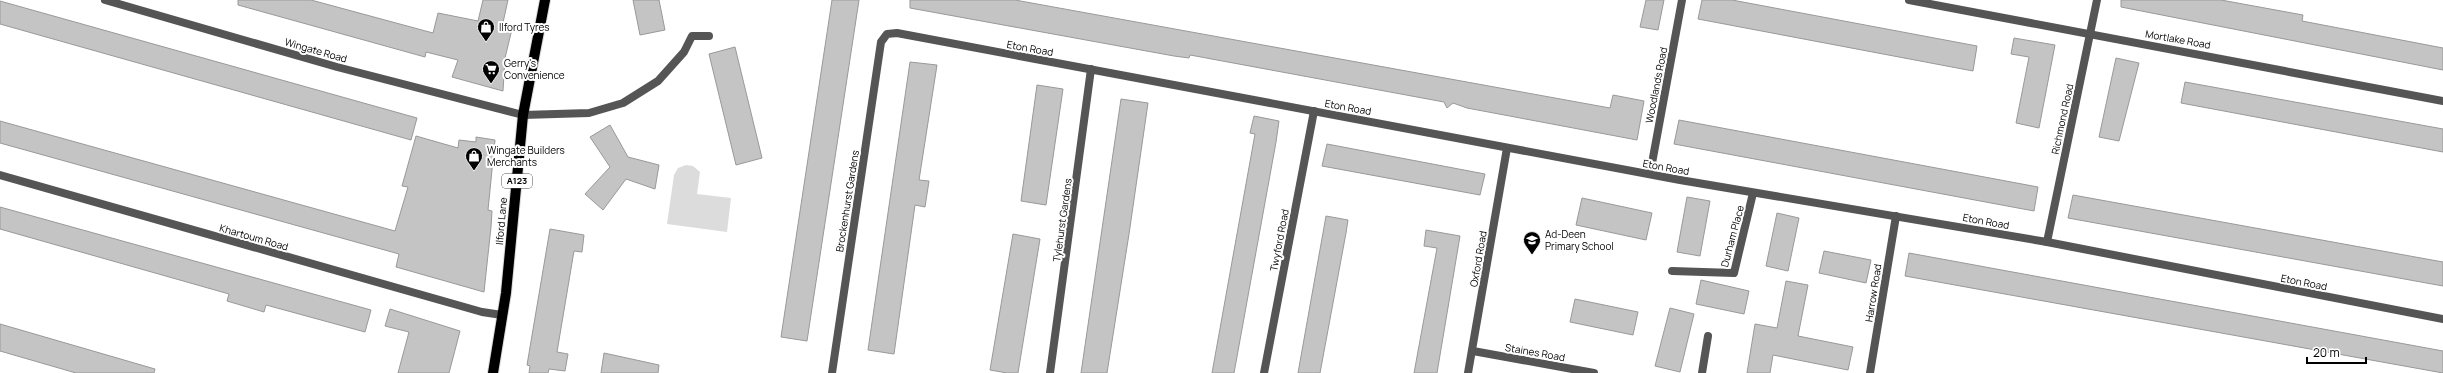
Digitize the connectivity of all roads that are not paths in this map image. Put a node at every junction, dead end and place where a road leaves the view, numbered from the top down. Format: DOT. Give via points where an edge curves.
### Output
graph roads {
  1 [pos="105,0"];
  2 [pos="545,0"];
  3 [pos="1682,0"];
  4 [pos="1909,0"];
  5 [pos="2098,0"];
  6 [pos="887,34"];
  7 [pos="2090,34"];
  8 [pos="709,36"];
  9 [pos="1092,69"];
  10 [pos="2443,101"];
  11 [pos="1314,111"];
  12 [pos="523,115"];
  13 [pos="1507,148"];
  14 [pos="1650,174"];
  15 [pos="0,175"];
  16 [pos="1753,193"];
  17 [pos="1896,216"];
  18 [pos="2046,242"];
  19 [pos="1672,271"];
  20 [pos="502,315"];
  21 [pos="2443,319"];
  22 [pos="1708,336"];
  23 [pos="1473,351"];
  24 [pos="492,373"];
  25 [pos="832,373"];
  26 [pos="1050,373"];
  27 [pos="1264,373"];
  28 [pos="1468,373"];
  29 [pos="1594,373"];
  30 [pos="1702,373"];
  31 [pos="1870,373"];
  1 -- 12 [label="street, Wingate Road" via="337,67"];
  2 -- 12 [label="main road, Ilford Lane / A123"];
  3 -- 14 [label="street, Woodlands Road"];
  4 -- 7 [label="street, Mortlake Road"];
  5 -- 7 [label="street, Richmond Road"];
  6 -- 9 [label="street, Eton Road" via="897,33"];
  6 -- 25 [label="street, Brockenhurst Gardens" via="881,42"];
  7 -- 10 [label="street, Mortlake Road"];
  7 -- 18 [label="street, Richmond Road"];
  8 -- 12 [label="street, Wingate Road" via="692,36 684,52 658,81 623,103 589,113"];
  9 -- 11 [label="street, Eton Road"];
  9 -- 26 [label="street, Tylehurst Gardens"];
  11 -- 13 [label="street, Eton Road"];
  11 -- 27 [label="street, Twyford Road"];
  12 -- 20 [label="main road, Ilford Lane / A123"];
  13 -- 14 [label="street, Eton Road"];
  13 -- 23 [label="street, Oxford Road"];
  14 -- 16 [label="street, Eton Road"];
  15 -- 20 [label="street, Khartoum Road" via="482,312"];
  16 -- 17 [label="street, Eton Road"];
  16 -- 19 [label="street, Durham Place" via="1734,274"];
  17 -- 18 [label="street, Eton Road"];
  17 -- 31 [label="street, Harrow Road"];
  18 -- 21 [label="street, Eton Road"];
  20 -- 24 [label="main road, Ilford Lane / A123"];
  22 -- 30 [label="street"];
  23 -- 28 [label="street, Oxford Road"];
  23 -- 29 [label="street, Staines Road"];
}
